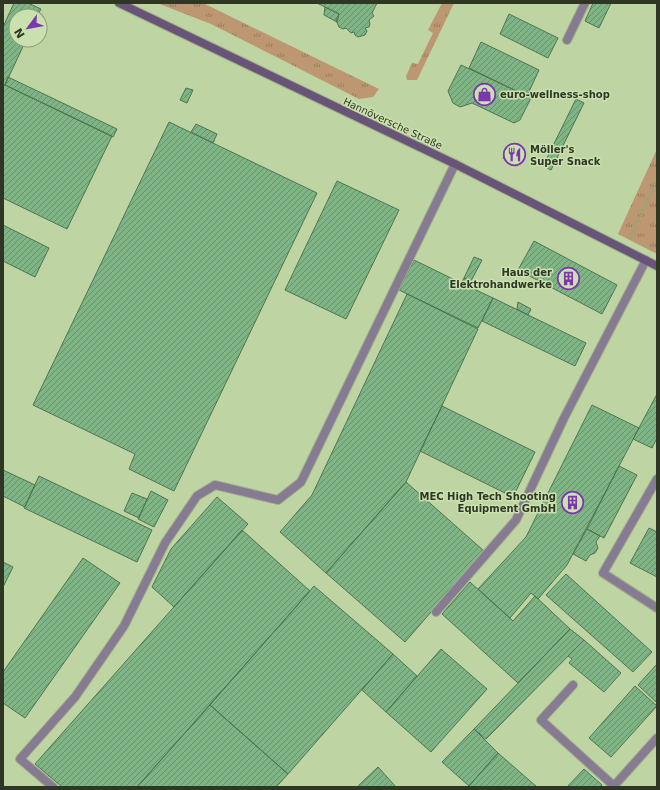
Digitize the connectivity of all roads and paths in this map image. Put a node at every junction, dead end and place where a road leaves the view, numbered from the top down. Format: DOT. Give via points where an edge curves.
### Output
graph roads {
  1 [pos="119,3"];
  2 [pos="585,3"];
  3 [pos="567,40"];
  4 [pos="455,164"];
  5 [pos="657,179"];
  6 [pos="629,241"];
  7 [pos="646,260"];
  8 [pos="657,266"];
  9 [pos="657,479"];
  10 [pos="657,608"];
  11 [pos="436,612"];
  12 [pos="573,685"];
  13 [pos="657,738"];
  14 [pos="614,786"];
  15 [pos="53,787"];
  1 -- 4 [label="main road, Hannöversche Straße"];
  2 -- 3 [label="lane"];
  4 -- 7 [label="main road, Hannöversche Straße"];
  4 -- 15 [label="lane" via="301,482 278,500 215,485 197,496 166,543 124,626 75,696 20,759"];
  5 -- 6 [label="path"];
  7 -- 8 [label="main road, Hannöversche Straße"];
  7 -- 11 [label="lane" via="564,418 516,520"];
  9 -- 10 [label="lane" via="603,572"];
  12 -- 14 [label="lane" via="541,720"];
  13 -- 14 [label="lane"];
}
